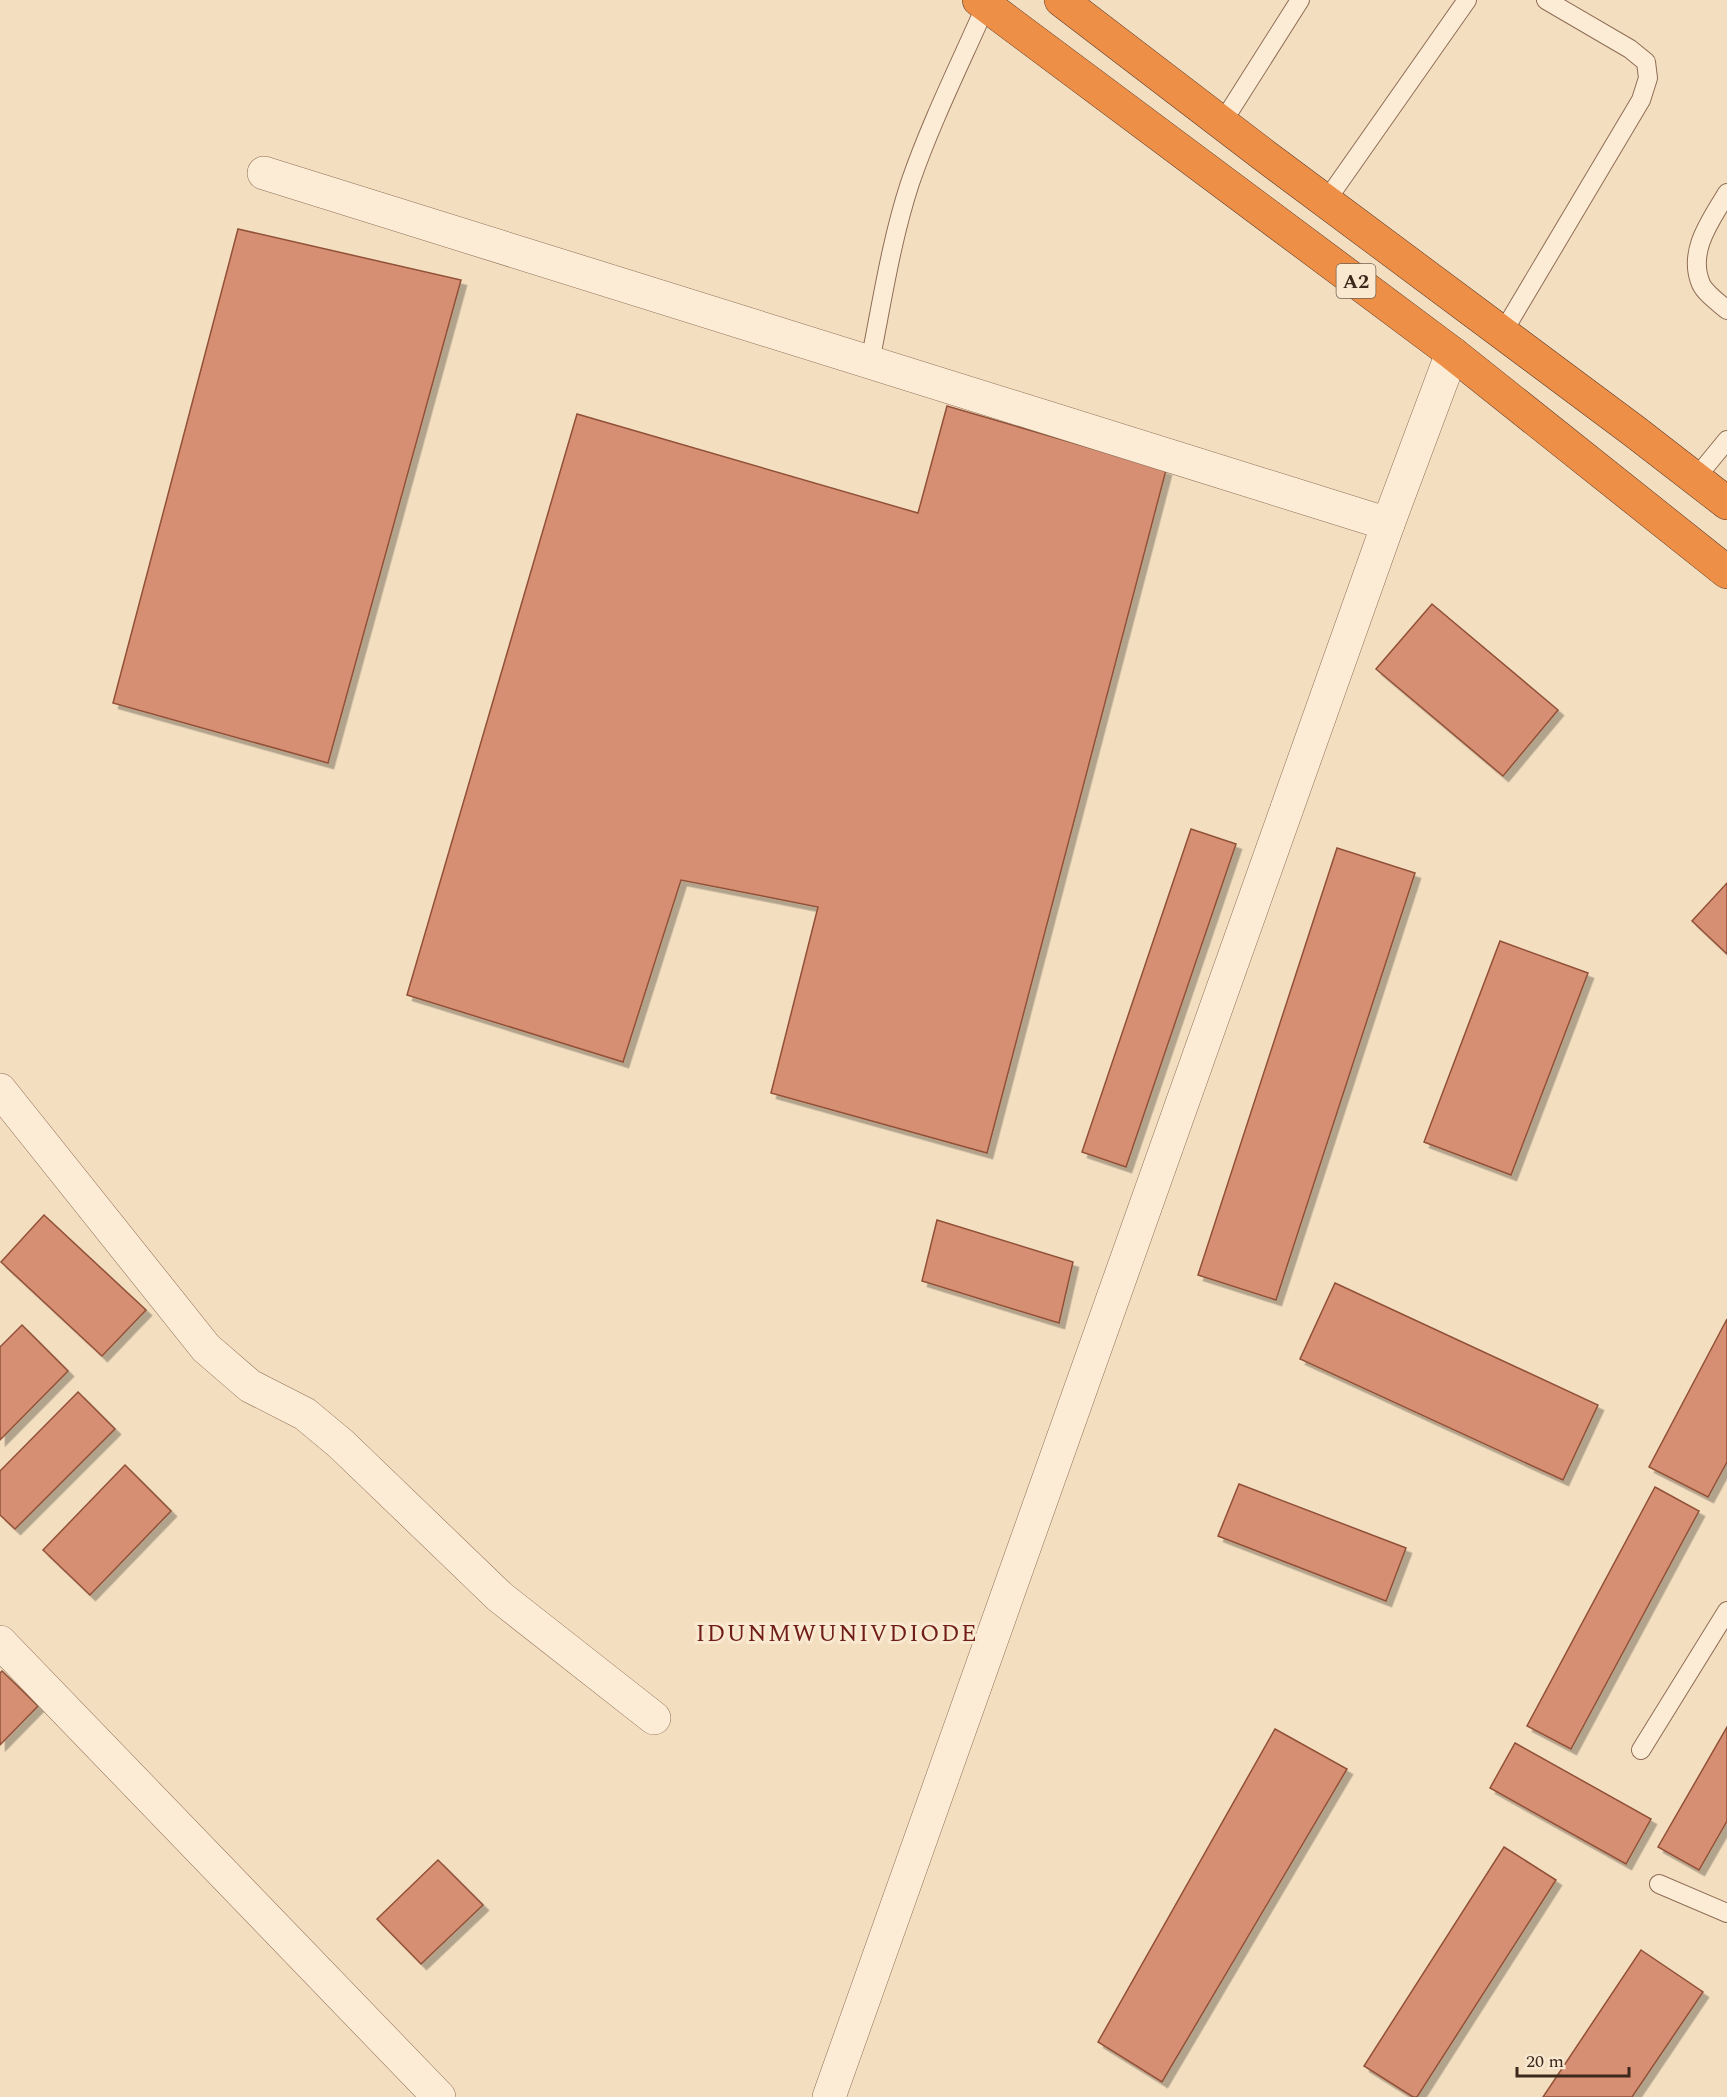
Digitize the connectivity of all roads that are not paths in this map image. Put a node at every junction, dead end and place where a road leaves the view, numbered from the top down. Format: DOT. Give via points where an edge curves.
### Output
graph roads {
  1 [pos="1061,0"];
  2 [pos="1300,0"];
  3 [pos="1467,0"];
  4 [pos="1546,0"];
  5 [pos="982,3"];
  6 [pos="1222,123"];
  7 [pos="264,173"];
  8 [pos="1727,193"];
  9 [pos="1326,201"];
  10 [pos="1727,310"];
  11 [pos="1503,332"];
  12 [pos="1452,353"];
  13 [pos="870,362"];
  14 [pos="1727,440"];
  15 [pos="1695,478"];
  16 [pos="1727,503"];
  17 [pos="1388,524"];
  18 [pos="1727,572"];
  19 [pos="0,1090"];
  20 [pos="0,1103"];
  21 [pos="0,1135"];
  22 [pos="1727,1611"];
  23 [pos="0,1642"];
  24 [pos="654,1718"];
  25 [pos="1641,1750"];
  26 [pos="1659,1884"];
  27 [pos="1727,1913"];
  28 [pos="439,2097"];
  29 [pos="829,2097"];
  1 -- 6 [label="highway, A2"];
  2 -- 6 [label="lane"];
  3 -- 9 [label="lane"];
  4 -- 11 [label="lane" via="1630,49 1646,63 1648,78 1641,100"];
  5 -- 12 [label="highway, A2"];
  5 -- 13 [label="lane" via="910,185 893,246"];
  6 -- 9 [label="highway, A2"];
  7 -- 13 [label="street"];
  8 -- 10 [label="lane" via="1701,238 1695,263 1701,286"];
  9 -- 11 [label="highway, A2"];
  11 -- 15 [label="highway, A2"];
  12 -- 17 [label="street"];
  12 -- 18 [label="highway, A2"];
  13 -- 17 [label="street"];
  14 -- 15 [label="lane"];
  15 -- 16 [label="highway, A2"];
  17 -- 29 [label="street"];
  19 -- 24 [label="street" via="206,1348 250,1386 305,1414 500,1597"];
  20 -- 21 [label="street" via="4,1128"];
  22 -- 25 [label="lane"];
  23 -- 28 [label="street"];
  26 -- 27 [label="lane"];
}
